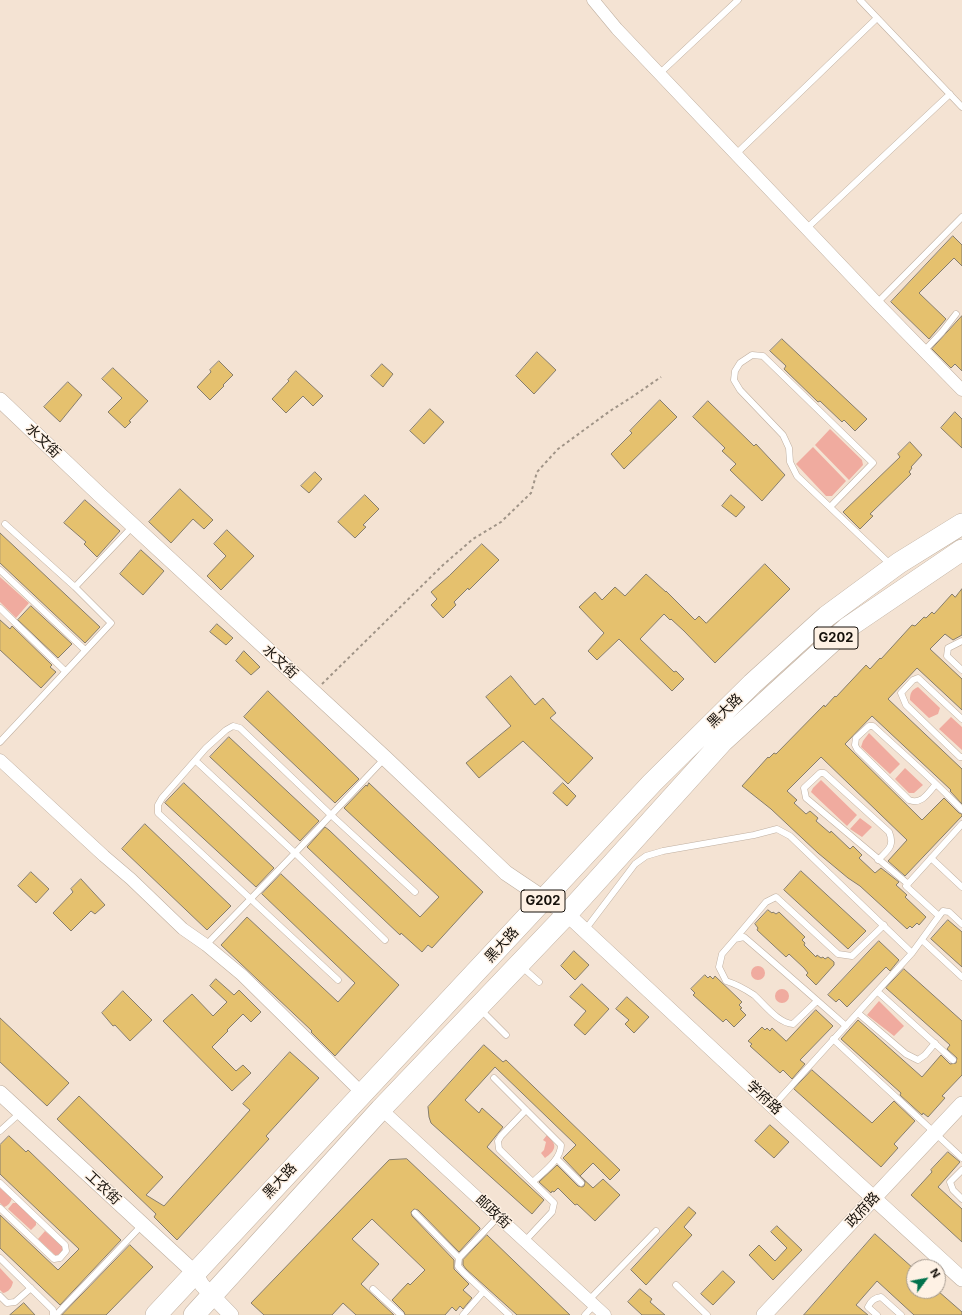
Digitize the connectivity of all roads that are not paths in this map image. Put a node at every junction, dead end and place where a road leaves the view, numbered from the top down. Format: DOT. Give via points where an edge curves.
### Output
graph roads {
  1 [pos="593,0"];
  2 [pos="738,0"];
  3 [pos="860,0"];
  4 [pos="877,18"];
  5 [pos="659,74"];
  6 [pos="950,94"];
  7 [pos="962,106"];
  8 [pos="736,154"];
  9 [pos="962,217"];
  10 [pos="806,229"];
  11 [pos="877,303"];
  12 [pos="956,314"];
  13 [pos="924,351"];
  14 [pos="962,390"];
  15 [pos="0,400"];
  16 [pos="830,507"];
  17 [pos="5,524"];
  18 [pos="962,524"];
  19 [pos="133,526"];
  20 [pos="962,550"];
  21 [pos="894,567"];
  22 [pos="0,570"];
  23 [pos="75,587"];
  24 [pos="0,608"];
  25 [pos="962,641"];
  26 [pos="86,650"];
  27 [pos="962,670"];
  28 [pos="66,672"];
  29 [pos="962,719"];
  30 [pos="0,742"];
  31 [pos="384,758"];
  32 [pos="962,758"];
  33 [pos="0,760"];
  34 [pos="196,761"];
  35 [pos="936,784"];
  36 [pos="962,810"];
  37 [pos="331,815"];
  38 [pos="962,824"];
  39 [pos="295,853"];
  40 [pos="932,858"];
  41 [pos="878,860"];
  42 [pos="908,884"];
  43 [pos="962,887"];
  44 [pos="415,892"];
  45 [pos="250,899"];
  46 [pos="544,900"];
  47 [pos="567,914"];
  48 [pos="939,916"];
  49 [pos="962,924"];
  50 [pos="884,925"];
  51 [pos="585,930"];
  52 [pos="735,939"];
  53 [pos="386,940"];
  54 [pos="922,940"];
  55 [pos="206,945"];
  56 [pos="912,953"];
  57 [pos="519,964"];
  58 [pos="962,977"];
  59 [pos="338,980"];
  60 [pos="539,982"];
  61 [pos="878,992"];
  62 [pos="817,1001"];
  63 [pos="478,1008"];
  64 [pos="858,1013"];
  65 [pos="846,1026"];
  66 [pos="506,1035"];
  67 [pos="833,1039"];
  68 [pos="935,1043"];
  69 [pos="953,1060"];
  70 [pos="494,1078"];
  71 [pos="0,1093"];
  72 [pos="362,1093"];
  73 [pos="962,1104"];
  74 [pos="773,1106"];
  75 [pos="381,1109"];
  76 [pos="526,1110"];
  77 [pos="21,1112"];
  78 [pos="0,1131"];
  79 [pos="935,1133"];
  80 [pos="557,1158"];
  81 [pos="962,1158"];
  82 [pos="962,1170"];
  83 [pos="533,1182"];
  84 [pos="0,1183"];
  85 [pos="581,1183"];
  86 [pos="874,1198"];
  87 [pos="962,1199"];
  88 [pos="0,1208"];
  89 [pos="415,1213"];
  90 [pos="498,1217"];
  91 [pos="143,1224"];
  92 [pos="656,1231"];
  93 [pos="524,1242"];
  94 [pos="0,1258"];
  95 [pos="459,1258"];
  96 [pos="962,1279"];
  97 [pos="203,1285"];
  98 [pos="676,1285"];
  99 [pos="31,1288"];
  100 [pos="373,1289"];
  101 [pos="484,1292"];
  102 [pos="0,1296"];
  103 [pos="591,1303"];
  104 [pos="52,1315"];
  105 [pos="56,1315"];
  106 [pos="156,1315"];
  107 [pos="194,1315"];
  108 [pos="231,1315"];
  109 [pos="401,1315"];
  110 [pos="463,1315"];
  111 [pos="509,1315"];
  112 [pos="585,1315"];
  113 [pos="605,1315"];
  114 [pos="706,1315"];
  115 [pos="764,1315"];
  116 [pos="877,1315"];
  117 [pos="901,1315"];
  1 -- 5 [label="street" via="617,30"];
  2 -- 5 [label="lane"];
  3 -- 4 [label="lane"];
  4 -- 6 [label="lane"];
  4 -- 8 [label="lane"];
  5 -- 8 [label="street"];
  6 -- 7 [label="lane"];
  6 -- 10 [label="lane"];
  8 -- 10 [label="street"];
  9 -- 11 [label="lane"];
  10 -- 11 [label="street"];
  11 -- 13 [label="street"];
  12 -- 13 [label="lane"];
  13 -- 14 [label="street"];
  15 -- 19 [label="street, 水文街"];
  16 -- 16 [label="lane" via="797,476 790,462 789,448 783,435 740,390 734,380 740,362 752,355 763,356 873,463"];
  16 -- 21 [label="lane"];
  17 -- 23 [label="lane"];
  18 -- 21 [label="highway, 黑大路 / G202"];
  19 -- 23 [label="lane"];
  19 -- 31 [label="street, 水文街"];
  20 -- 47 [label="highway, 黑大路 / G202" via="847,628 723,741"];
  21 -- 46 [label="highway, 黑大路 / G202" via="827,616 752,684 652,783"];
  22 -- 26 [label="lane"];
  23 -- 26 [label="lane" via="111,623"];
  24 -- 28 [label="lane"];
  25 -- 27 [label="lane" via="948,648 947,656"];
  26 -- 28 [label="lane"];
  28 -- 30 [label="lane"];
  29 -- 32 [label="lane" via="918,678 900,693 906,705"];
  31 -- 37 [label="lane"];
  31 -- 46 [label="street, 水文街" via="506,873"];
  33 -- 55 [label="street" via="183,929"];
  34 -- 37 [label="lane" via="226,730 233,726 240,728"];
  34 -- 39 [label="lane"];
  34 -- 45 [label="lane" via="162,798 158,805 158,813"];
  35 -- 35 [label="lane" via="873,726 869,726 856,738 857,749 909,800 914,802 923,799"];
  35 -- 36 [label="lane"];
  37 -- 39 [label="lane"];
  37 -- 44 [label="lane"];
  38 -- 40 [label="lane"];
  39 -- 45 [label="lane"];
  39 -- 53 [label="lane"];
  40 -- 42 [label="lane"];
  40 -- 43 [label="lane"];
  41 -- 41 [label="lane" via="806,798 804,788 820,772 889,832 891,846"];
  41 -- 42 [label="lane"];
  42 -- 48 [label="lane" via="906,886"];
  45 -- 55 [label="lane"];
  45 -- 59 [label="lane"];
  46 -- 47 [label="street, 水文街"];
  46 -- 72 [label="highway, 黑大路 / G202"];
  47 -- 51 [label="street, 学府路"];
  47 -- 57 [label="highway, 黑大路 / G202"];
  48 -- 49 [label="lane" via="943,911 949,912"];
  48 -- 54 [label="lane"];
  50 -- 51 [label="lane" via="790,836 777,829 646,856 635,864"];
  50 -- 52 [label="lane" via="852,956 838,954 776,897 766,902"];
  50 -- 56 [label="lane"];
  51 -- 74 [label="street, 学府路"];
  52 -- 62 [label="lane" via="744,937"];
  52 -- 62 [label="lane" via="722,954 719,967 726,981 753,994 785,1024 793,1024"];
  54 -- 56 [label="lane"];
  54 -- 58 [label="lane"];
  55 -- 72 [label="street" via="242,975"];
  56 -- 61 [label="lane"];
  57 -- 60 [label="lane"];
  57 -- 63 [label="highway, 黑大路 / G202"];
  61 -- 64 [label="lane"];
  61 -- 68 [label="lane"];
  62 -- 65 [label="lane"];
  63 -- 66 [label="lane"];
  63 -- 75 [label="highway, 黑大路 / G202"];
  64 -- 65 [label="lane"];
  64 -- 68 [label="lane" via="906,1054 918,1060"];
  65 -- 67 [label="lane"];
  67 -- 74 [label="lane"];
  67 -- 79 [label="lane"];
  68 -- 69 [label="lane"];
  70 -- 76 [label="lane"];
  71 -- 77 [label="street, 工农街"];
  72 -- 97 [label="highway, 黑大路 / G202"];
  73 -- 79 [label="street, 政府路"];
  74 -- 86 [label="street, 学府路"];
  75 -- 90 [label="street, 邮政街"];
  75 -- 97 [label="highway, 黑大路 / G202"];
  76 -- 80 [label="lane" via="561,1145"];
  76 -- 83 [label="lane" via="498,1141 499,1149"];
  77 -- 78 [label="lane"];
  77 -- 91 [label="street, 工农街"];
  79 -- 81 [label="lane"];
  79 -- 86 [label="street, 政府路"];
  80 -- 83 [label="lane"];
  80 -- 85 [label="lane"];
  82 -- 87 [label="lane" via="950,1182 953,1190"];
  83 -- 93 [label="lane" via="554,1203 552,1212"];
  84 -- 88 [label="lane" via="65,1245 66,1251 60,1258 54,1259"];
  86 -- 96 [label="street, 学府路"];
  86 -- 115 [label="street, 政府路"];
  89 -- 95 [label="lane"];
  90 -- 93 [label="street, 邮政街"];
  90 -- 95 [label="lane"];
  91 -- 97 [label="street, 工农街"];
  91 -- 105 [label="lane"];
  92 -- 103 [label="lane"];
  93 -- 103 [label="street, 邮政街"];
  94 -- 99 [label="lane"];
  95 -- 101 [label="lane" via="458,1266"];
  97 -- 106 [label="highway, 黑大路 / G202"];
  97 -- 107 [label="highway, 黑大路 / G202"];
  97 -- 108 [label="street, 工农街"];
  98 -- 114 [label="lane"];
  99 -- 102 [label="lane" via="15,1302 8,1303"];
  99 -- 104 [label="lane" via="53,1310"];
  100 -- 109 [label="lane"];
  101 -- 110 [label="lane"];
  101 -- 111 [label="lane"];
  103 -- 112 [label="lane"];
  103 -- 113 [label="street, 邮政街"];
  116 -- 117 [label="lane" via="868,1307 875,1298 881,1297"];
}
